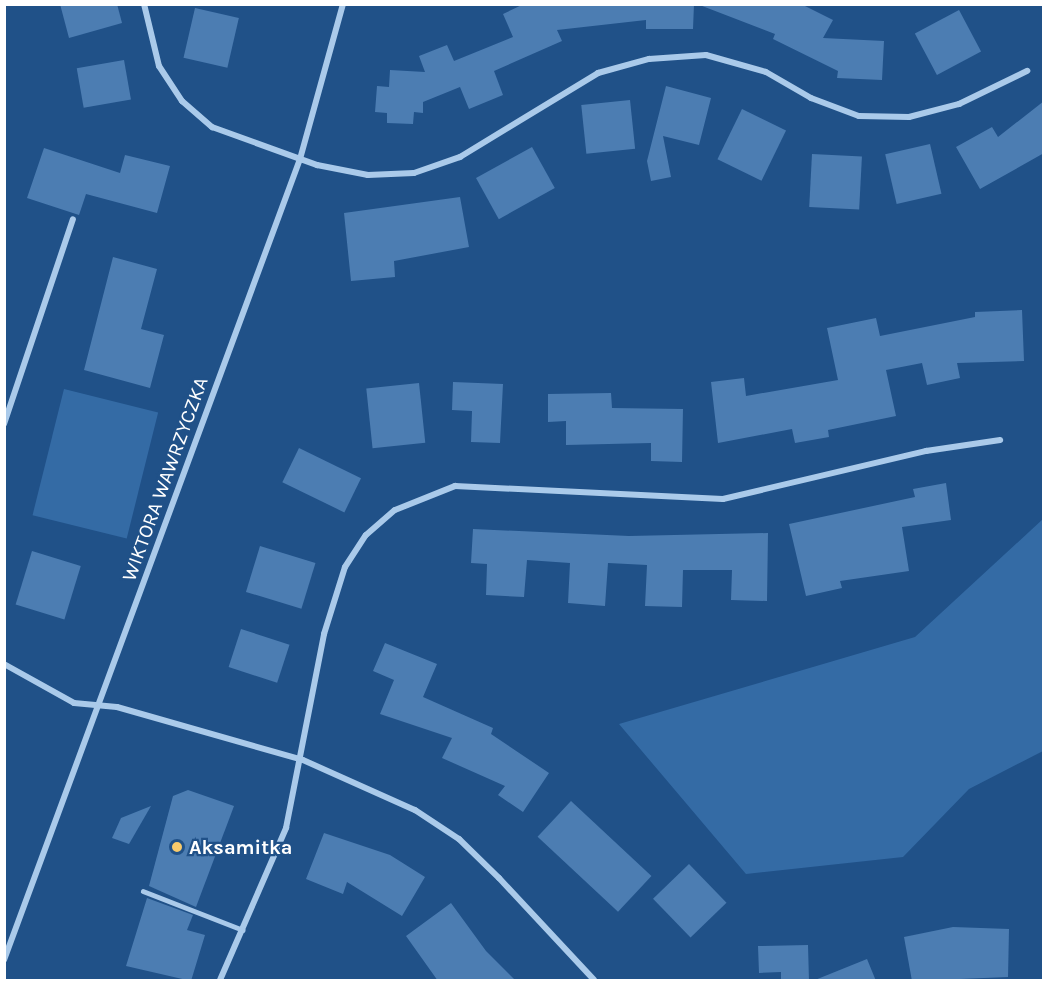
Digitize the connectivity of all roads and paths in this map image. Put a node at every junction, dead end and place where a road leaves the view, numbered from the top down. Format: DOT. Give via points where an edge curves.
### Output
graph roads {
  1 [pos="144,4"];
  2 [pos="343,4"];
  3 [pos="1027,71"];
  4 [pos="300,159"];
  5 [pos="73,219"];
  6 [pos="4,424"];
  7 [pos="1000,441"];
  8 [pos="4,664"];
  9 [pos="102,706"];
  10 [pos="303,760"];
  11 [pos="143,891"];
  12 [pos="243,930"];
  13 [pos="8,940"];
  14 [pos="4,960"];
  15 [pos="220,981"];
  16 [pos="594,981"];
  1 -- 4 [label="street" via="159,66 182,100 212,127"];
  2 -- 4 [label="street, WIKTORA WAWRZYCZKA"];
  3 -- 4 [label="street" via="959,104 909,117 859,116 811,98 766,72 706,55 649,59 598,73 460,157 414,173 368,175"];
  4 -- 9 [label="street, WIKTORA WAWRZYCZKA"];
  5 -- 6 [label="street"];
  7 -- 10 [label="street" via="926,451 723,499 455,486 417,499 366,535 345,567 324,634"];
  8 -- 9 [label="street" via="75,703"];
  9 -- 10 [label="street"];
  9 -- 13 [label="street, WIKTORA WAWRZYCZKA"];
  10 -- 12 [label="street" via="286,828"];
  10 -- 16 [label="street" via="416,810 459,839"];
  11 -- 12 [label="lane"];
  12 -- 15 [label="street"];
  13 -- 14 [label="street, WIKTORA WAWRZYCZKA"];
}
